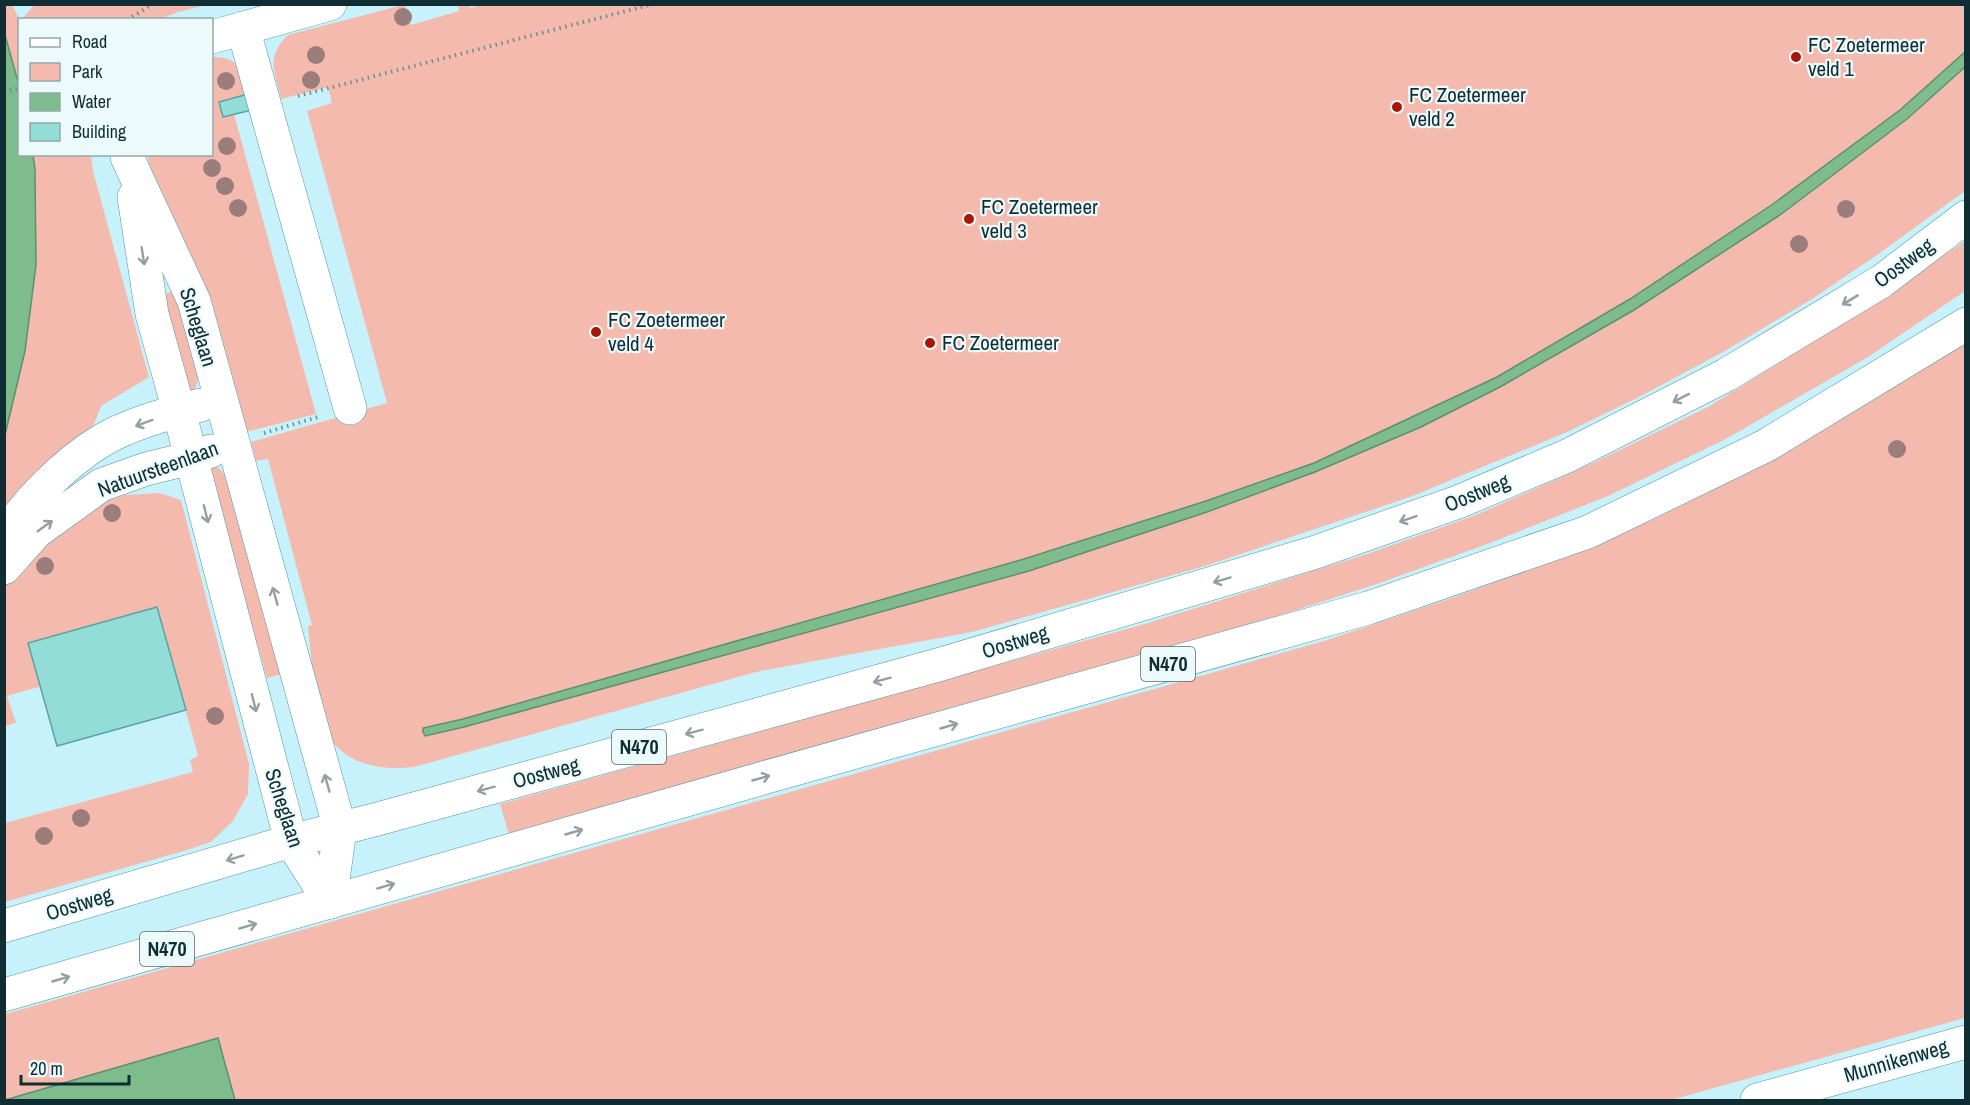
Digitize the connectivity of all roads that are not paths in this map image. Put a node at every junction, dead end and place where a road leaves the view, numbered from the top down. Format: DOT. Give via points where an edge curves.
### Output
graph roads {
  1 [pos="330,4"];
  2 [pos="243,28"];
  3 [pos="213,37"];
  4 [pos="127,156"];
  5 [pos="1965,217"];
  6 [pos="1965,324"];
  7 [pos="220,400"];
  8 [pos="350,408"];
  9 [pos="179,411"];
  10 [pos="232,443"];
  11 [pos="191,458"];
  12 [pos="4,537"];
  13 [pos="4,568"];
  14 [pos="340,829"];
  15 [pos="291,841"];
  16 [pos="330,902"];
  17 [pos="4,926"];
  18 [pos="4,995"];
  19 [pos="1965,1042"];
  20 [pos="1757,1101"];
  1 -- 2 [label="main road"];
  2 -- 3 [label="main road"];
  2 -- 8 [label="main road"];
  4 -- 7 [label="main road, Scheglaan" via="194,301"];
  4 -- 9 [label="main road, Scheglaan, one-way" via="152,314"];
  5 -- 14 [label="main road, Oostweg / N470, one-way" via="1882,281 1726,375 1567,456 1458,502 1313,553 950,661"];
  16 -- 6 [label="main road, N470, one-way" via="1368,608 1588,532 1765,446"];
  7 -- 9 [label="main road, Natuursteenlaan"];
  7 -- 10 [label="main road, Scheglaan"];
  9 -- 11 [label="main road, Scheglaan"];
  9 -- 12 [label="main road, Natuursteenlaan, one-way" via="102,440 49,481"];
  10 -- 11 [label="main road, Natuursteenlaan"];
  14 -- 10 [label="main road, Scheglaan, one-way"];
  13 -- 11 [label="main road, Natuursteenlaan, one-way" via="36,532 101,485"];
  11 -- 15 [label="main road, Scheglaan, one-way"];
  14 -- 15 [label="main road, Oostweg / N470"];
  14 -- 16 [label="main road, Scheglaan"];
  15 -- 16 [label="main road, Scheglaan"];
  15 -- 17 [label="main road, Oostweg / N470, one-way"];
  18 -- 16 [label="main road, N470, one-way"];
  19 -- 20 [label="main road, Munnikenweg"];
}
